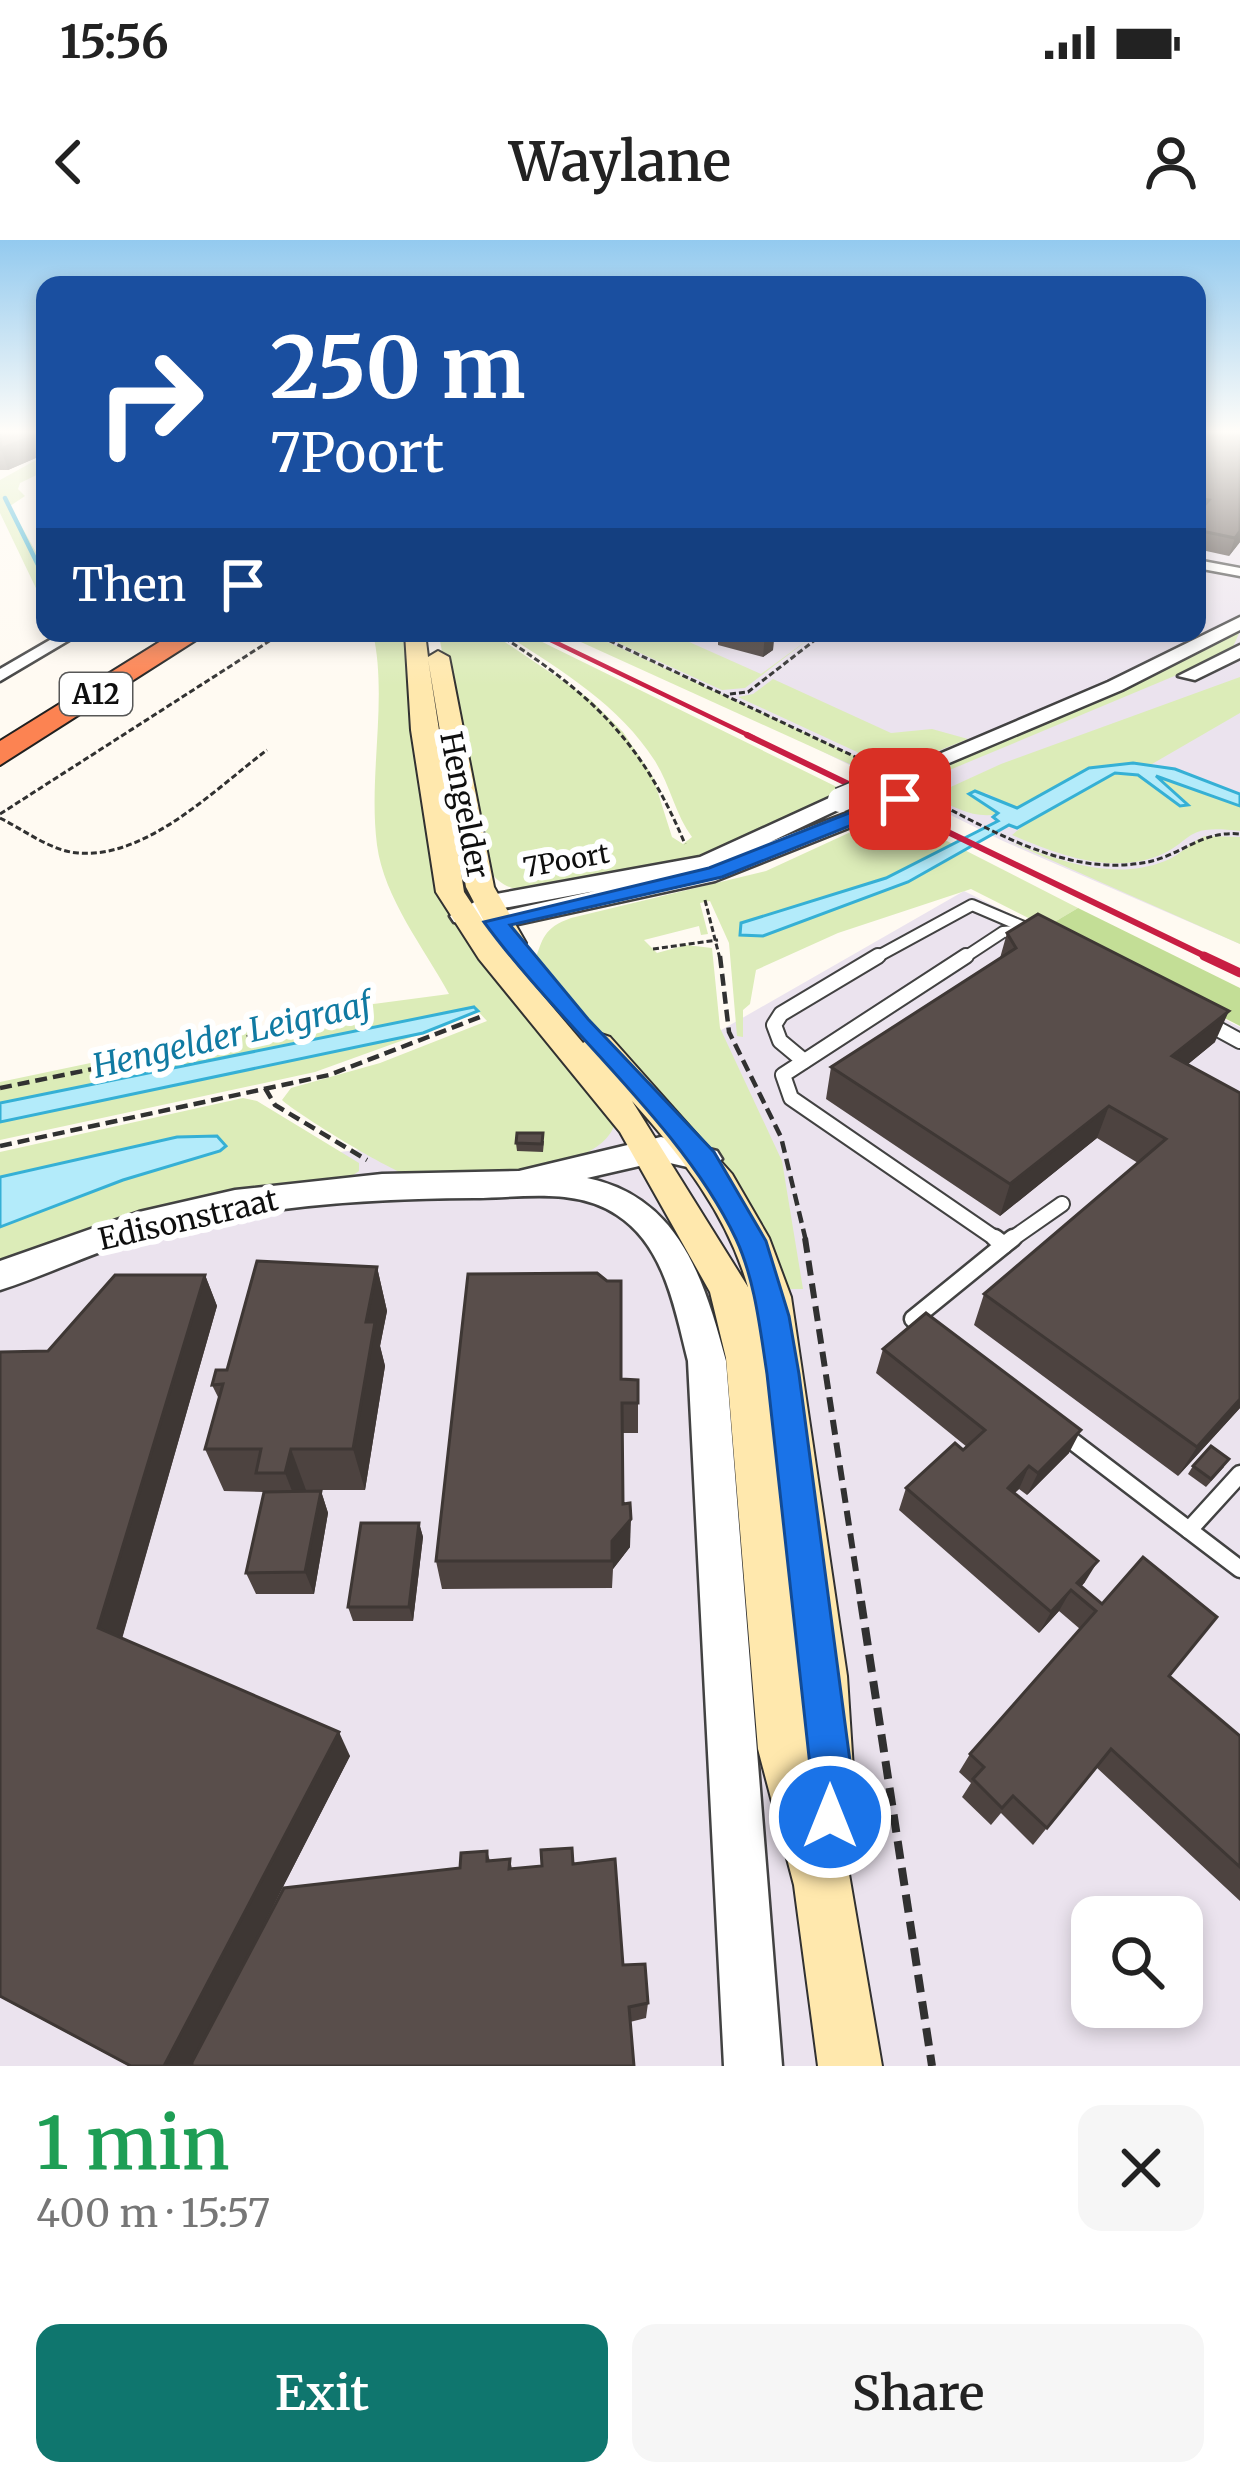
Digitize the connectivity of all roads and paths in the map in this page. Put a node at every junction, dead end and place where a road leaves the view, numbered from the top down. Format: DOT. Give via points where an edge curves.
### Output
graph roads {
  1 [pos="1206,566"];
  2 [pos="1240,572"];
  3 [pos="1240,622"];
  4 [pos="1206,639"];
  5 [pos="58,642"];
  6 [pos="145,642"];
  7 [pos="179,642"];
  8 [pos="268,642"];
  9 [pos="416,642"];
  10 [pos="435,642"];
  11 [pos="510,642"];
  12 [pos="612,642"];
  13 [pos="812,642"];
  14 [pos="1201,642"];
  15 [pos="1240,650"];
  16 [pos="0,676"];
  17 [pos="725,694"];
  18 [pos="0,731"];
  19 [pos="267,750"];
  20 [pos="0,754"];
  21 [pos="867,764"];
  22 [pos="917,779"];
  23 [pos="0,816"];
  24 [pos="1240,834"];
  25 [pos="685,844"];
  26 [pos="481,914"];
  27 [pos="1031,930"];
  28 [pos="718,940"];
  29 [pos="1052,941"];
  30 [pos="653,949"];
  31 [pos="360,1014"];
  32 [pos="480,1017"];
  33 [pos="1198,1019"];
  34 [pos="1240,1041"];
  35 [pos="804,1061"];
  36 [pos="0,1088"];
  37 [pos="266,1088"];
  38 [pos="0,1147"];
  39 [pos="634,1149"];
  40 [pos="704,1159"];
  41 [pos="536,1181"];
  42 [pos="382,1186"];
  43 [pos="1062,1204"];
  44 [pos="631,1209"];
  45 [pos="1004,1245"];
  46 [pos="0,1276"];
  47 [pos="950,1347"];
  48 [pos="1042,1418"];
  49 [pos="1240,1474"];
  50 [pos="1190,1530"];
  51 [pos="1240,1569"];
  52 [pos="824,1885"];
  53 [pos="753,2066"];
  54 [pos="850,2066"];
  1 -- 2 [label="street"];
  3 -- 4 [label="street, 7Poort"];
  5 -- 16 [label="street"];
  6 -- 18 [label="highway, A12"];
  7 -- 20 [label="highway, A12"];
  8 -- 23 [label="path"];
  9 -- 26 [label="main road, Hengelder" via="441,856"];
  10 -- 26 [label="main road, Hengelder"];
  11 -- 25 [label="path" via="619,722 657,775"];
  12 -- 17 [label="path"];
  13 -- 17 [label="path" via="748,692"];
  14 -- 22 [label="street, 7Poort"];
  15 -- 22 [label="street, 7Poort"];
  17 -- 21 [label="path"];
  19 -- 23 [label="path" via="145,836 100,852 72,852"];
  22 -- 24 [label="path" via="998,831 1107,866 1157,860 1199,834"];
  22 -- 26 [label="street, 7Poort" via="715,873"];
  26 -- 39 [label="main road, Hengelder" via="599,1079"];
  26 -- 40 [label="main road, Hengelder"];
  27 -- 29 [label="lane"];
  27 -- 35 [label="lane" via="1003,932"];
  27 -- 35 [label="lane" via="971,905 958,908 782,1013 774,1025 780,1041"];
  28 -- 30 [label="path"];
  31 -- 36 [label="path"];
  32 -- 37 [label="path" via="385,1056"];
  33 -- 34 [label="lane"];
  35 -- 45 [label="lane" via="783,1075 791,1098"];
  37 -- 38 [label="path"];
  37 -- 42 [label="path" via="275,1105 374,1164"];
  39 -- 40 [label="street"];
  39 -- 41 [label="street, Edisonstraat"];
  39 -- 44 [label="street, Hengelder" via="617,1170"];
  39 -- 52 [label="main road, Hengelder" via="716,1260 747,1358 785,1749"];
  40 -- 52 [label="main road, Hengelder" via="752,1241 774,1316 832,1784"];
  41 -- 42 [label="street, Edisonstraat"];
  41 -- 44 [label="street" via="609,1196"];
  42 -- 46 [label="street, Edisonstraat" via="188,1214"];
  43 -- 45 [label="lane"];
  44 -- 53 [label="street" via="650,1221 679,1273 707,1361"];
  45 -- 47 [label="lane" via="913,1319"];
  48 -- 50 [label="lane"];
  49 -- 50 [label="lane"];
  50 -- 51 [label="lane"];
  52 -- 54 [label="main road, Hengelder"];
}
